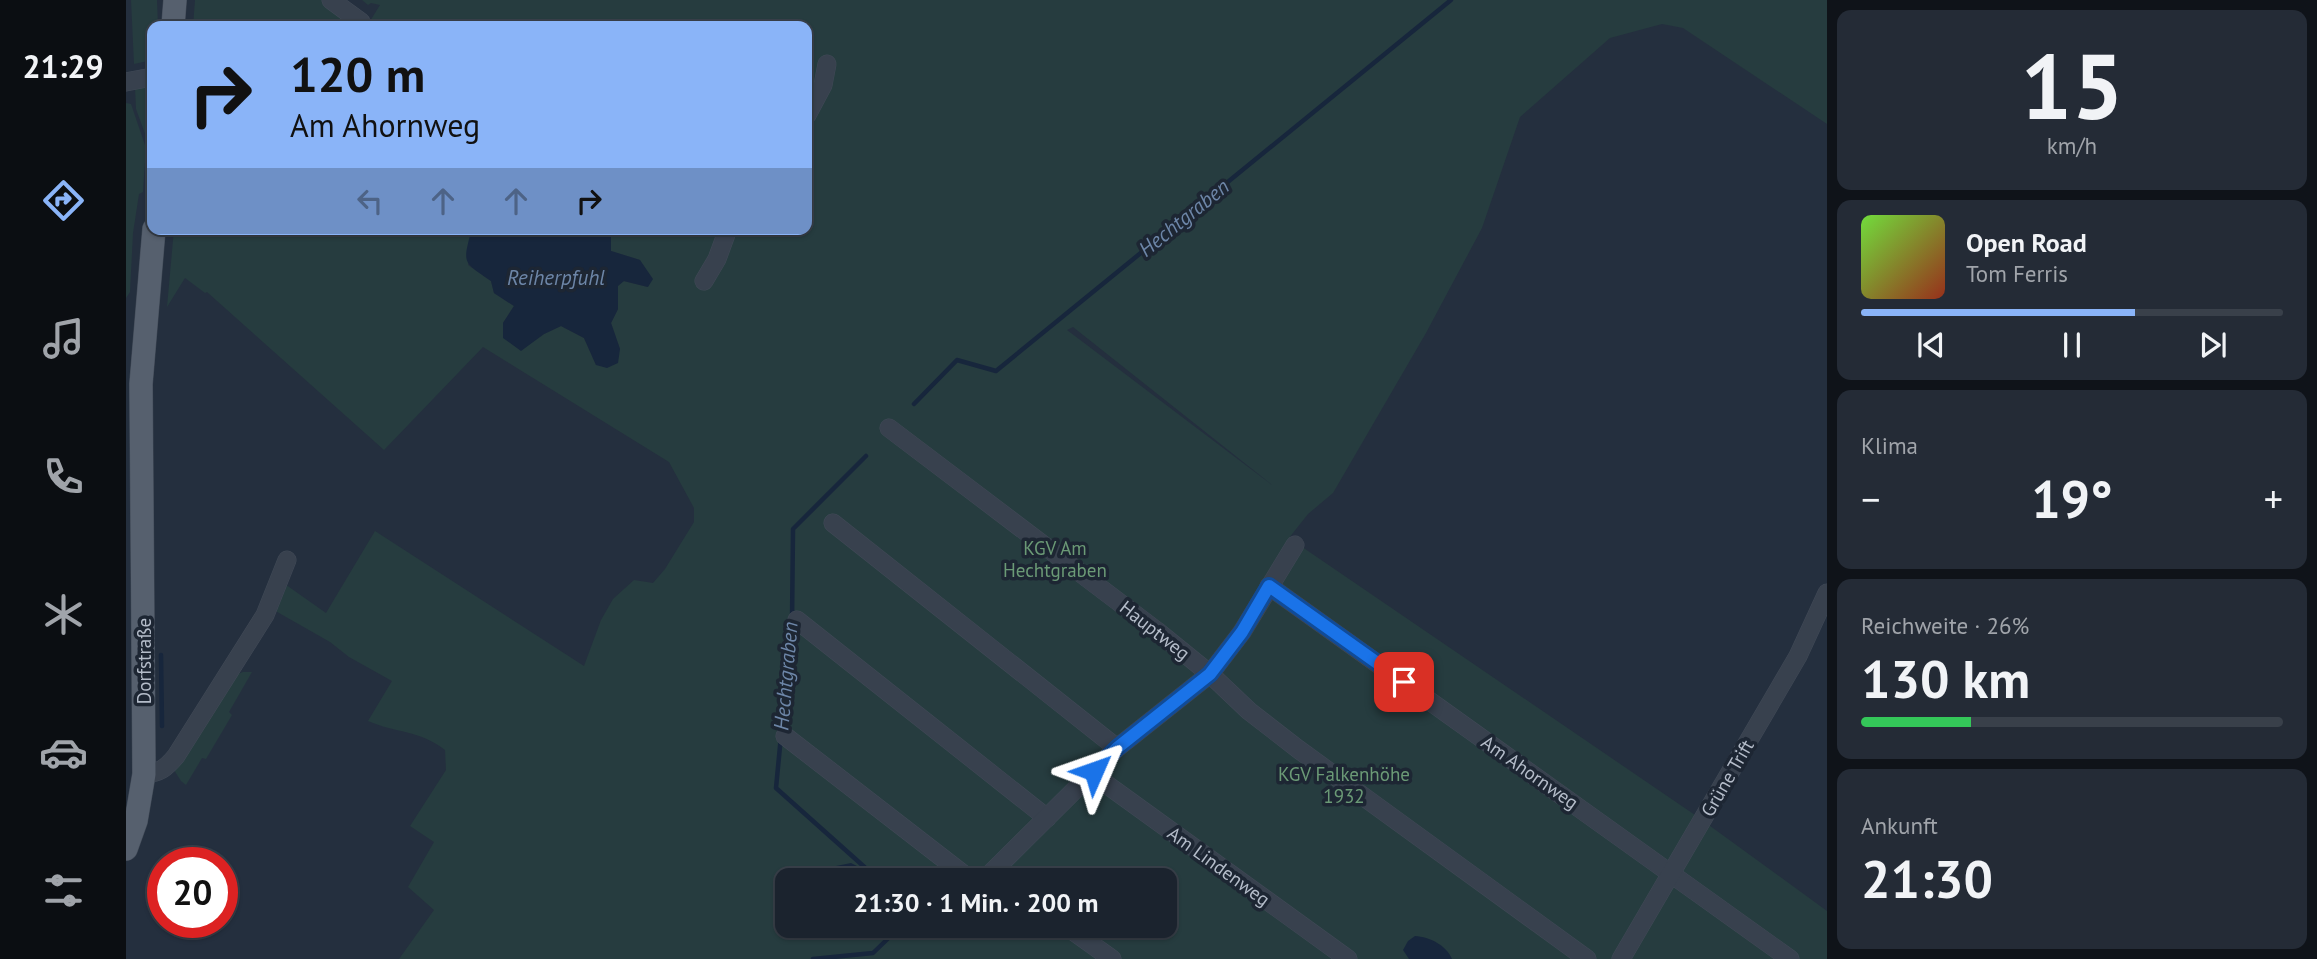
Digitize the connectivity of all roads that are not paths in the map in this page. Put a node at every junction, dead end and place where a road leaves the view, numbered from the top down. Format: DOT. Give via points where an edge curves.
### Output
graph roads {
  1 [pos="176,0"];
  2 [pos="331,0"];
  3 [pos="174,21"];
  4 [pos="360,21"];
  5 [pos="827,64"];
  6 [pos="147,77"];
  7 [pos="126,82"];
  8 [pos="812,106"];
  9 [pos="153,235"];
  10 [pos="726,235"];
  11 [pos="704,281"];
  12 [pos="889,428"];
  13 [pos="833,523"];
  14 [pos="1295,545"];
  15 [pos="287,560"];
  16 [pos="1269,586"];
  17 [pos="1827,593"];
  18 [pos="797,620"];
  19 [pos="1210,674"];
  20 [pos="785,736"];
  21 [pos="1117,748"];
  22 [pos="1094,771"];
  23 [pos="144,774"];
  24 [pos="1047,818"];
  25 [pos="126,849"];
  26 [pos="956,868"];
  27 [pos="1001,868"];
  28 [pos="1672,873"];
  29 [pos="1083,938"];
  30 [pos="1112,959"];
  31 [pos="1348,959"];
  32 [pos="1587,959"];
  33 [pos="1621,959"];
  34 [pos="1790,959"];
  1 -- 3 [label="main road"];
  2 -- 4 [label="street"];
  5 -- 8 [label="street"];
  6 -- 7 [label="street"];
  9 -- 23 [label="main road, Dorfstraße" via="140,438"];
  10 -- 11 [label="street"];
  12 -- 19 [label="street, Hauptweg"];
  13 -- 21 [label="street"];
  14 -- 16 [label="street"];
  15 -- 23 [label="street" via="265,615 176,756 158,773"];
  16 -- 19 [label="street"];
  16 -- 28 [label="street, Am Ahornweg"];
  17 -- 28 [label="street, Grüne Trift" via="1798,656"];
  18 -- 24 [label="street"];
  19 -- 21 [label="street"];
  19 -- 32 [label="street, Hauptweg" via="1297,749"];
  20 -- 26 [label="street"];
  21 -- 22 [label="street"];
  22 -- 24 [label="street"];
  22 -- 31 [label="street, Am Lindenweg"];
  23 -- 25 [label="main road, Dorfstraße"];
  24 -- 27 [label="street"];
  28 -- 33 [label="street, Grüne Trift"];
  28 -- 34 [label="street, Am Ahornweg"];
  29 -- 30 [label="street"];
}
